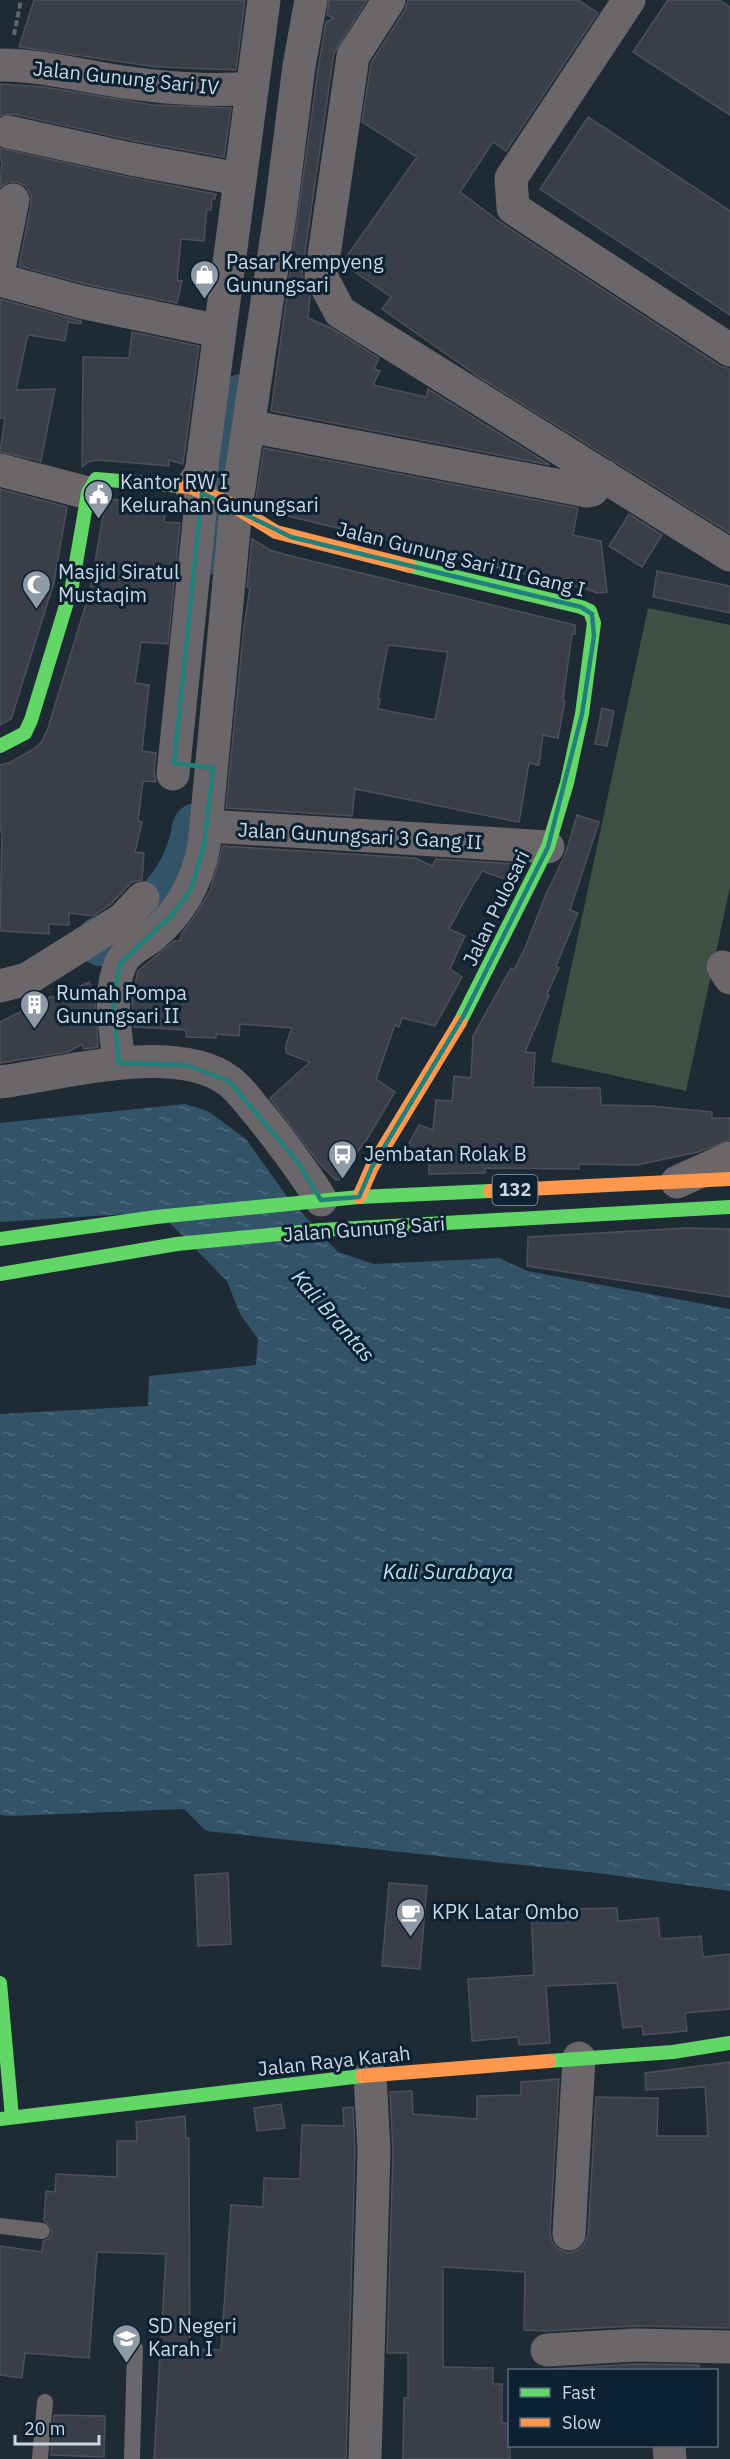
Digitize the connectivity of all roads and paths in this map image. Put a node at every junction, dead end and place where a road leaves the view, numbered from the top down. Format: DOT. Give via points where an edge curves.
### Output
graph roads {
  1 [pos="264,0"];
  2 [pos="311,0"];
  3 [pos="389,0"];
  4 [pos="629,0"];
  5 [pos="0,65"];
  6 [pos="252,88"];
  7 [pos="9,132"];
  8 [pos="239,178"];
  9 [pos="13,200"];
  10 [pos="0,264"];
  11 [pos="0,280"];
  12 [pos="219,331"];
  13 [pos="730,350"];
  14 [pos="249,426"];
  15 [pos="0,470"];
  16 [pos="604,476"];
  17 [pos="91,487"];
  18 [pos="215,498"];
  19 [pos="730,555"];
  20 [pos="590,611"];
  21 [pos="0,746"];
  22 [pos="208,826"];
  23 [pos="548,847"];
  24 [pos="143,918"];
  25 [pos="0,986"];
  26 [pos="119,1063"];
  27 [pos="0,1082"];
  28 [pos="730,1158"];
  29 [pos="730,1179"];
  30 [pos="676,1183"];
  31 [pos="359,1197"];
  32 [pos="730,1207"];
  33 [pos="314,1211"];
  34 [pos="0,1239"];
  35 [pos="0,1274"];
  36 [pos="0,1983"];
  37 [pos="730,2043"];
  38 [pos="579,2058"];
  39 [pos="370,2075"];
  40 [pos="6,2118"];
  41 [pos="0,2226"];
  42 [pos="42,2231"];
  43 [pos="570,2234"];
  44 [pos="730,2347"];
  45 [pos="135,2348"];
  46 [pos="547,2350"];
  47 [pos="660,2358"];
  48 [pos="45,2403"];
  49 [pos="40,2459"];
  50 [pos="132,2459"];
  51 [pos="365,2459"];
  1 -- 6 [label="street"];
  2 -- 14 [label="street"];
  3 -- 16 [label="street" via="353,56 321,276 340,312"];
  4 -- 13 [label="street" via="511,178 513,208"];
  5 -- 6 [label="street, Jalan Gunung Sari IV" via="179,88"];
  6 -- 8 [label="street"];
  7 -- 8 [label="street"];
  8 -- 12 [label="street"];
  9 -- 10 [label="street"];
  11 -- 12 [label="street" via="81,302"];
  12 -- 18 [label="street" via="200,475"];
  14 -- 16 [label="street" via="587,491"];
  14 -- 18 [label="street"];
  15 -- 17 [label="street"];
  16 -- 19 [label="street"];
  17 -- 18 [label="main road"];
  17 -- 21 [label="main road" via="72,586 31,720 25,733"];
  18 -- 20 [label="main road, Jalan Gunung Sari III Gang I" via="276,532 297,539"];
  18 -- 22 [label="street" via="189,767"];
  20 -- 23 [label="main road, Jalan Pulosari" via="594,636 582,714"];
  22 -- 23 [label="street, Jalan Gunungsari 3 Gang II"];
  22 -- 24 [label="street" via="200,868 191,889 174,913"];
  23 -- 31 [label="main road, Jalan Pulosari" via="464,1015 372,1167"];
  24 -- 25 [label="street" via="27,979"];
  24 -- 26 [label="street" via="118,972 114,1002"];
  26 -- 27 [label="street, Jalan Gunung Sari"];
  26 -- 33 [label="street, Jalan Gunung Sari" via="186,1065 229,1081 297,1161"];
  28 -- 30 [label="street"];
  29 -- 30 [label="main road, Jalan Gunung Sari / 132"];
  30 -- 31 [label="main road, Jalan Gunung Sari / 132"];
  31 -- 33 [label="main road, Jalan Gunung Sari / 132"];
  32 -- 33 [label="main road, Jalan Gunung Sari / 132"];
  33 -- 34 [label="main road, Jalan Gunung Sari / 132" via="156,1217"];
  33 -- 35 [label="main road, Jalan Gunung Sari / 132" via="177,1244"];
  36 -- 40 [label="main road"];
  37 -- 38 [label="main road, Jalan Raya Karah" via="673,2052"];
  38 -- 39 [label="main road, Jalan Raya Karah"];
  38 -- 43 [label="street"];
  39 -- 40 [label="main road, Jalan Raya Karah"];
  39 -- 51 [label="street" via="374,2151"];
  41 -- 42 [label="lane"];
  44 -- 47 [label="street"];
  45 -- 50 [label="lane"];
  46 -- 47 [label="street"];
  48 -- 49 [label="lane"];
}
